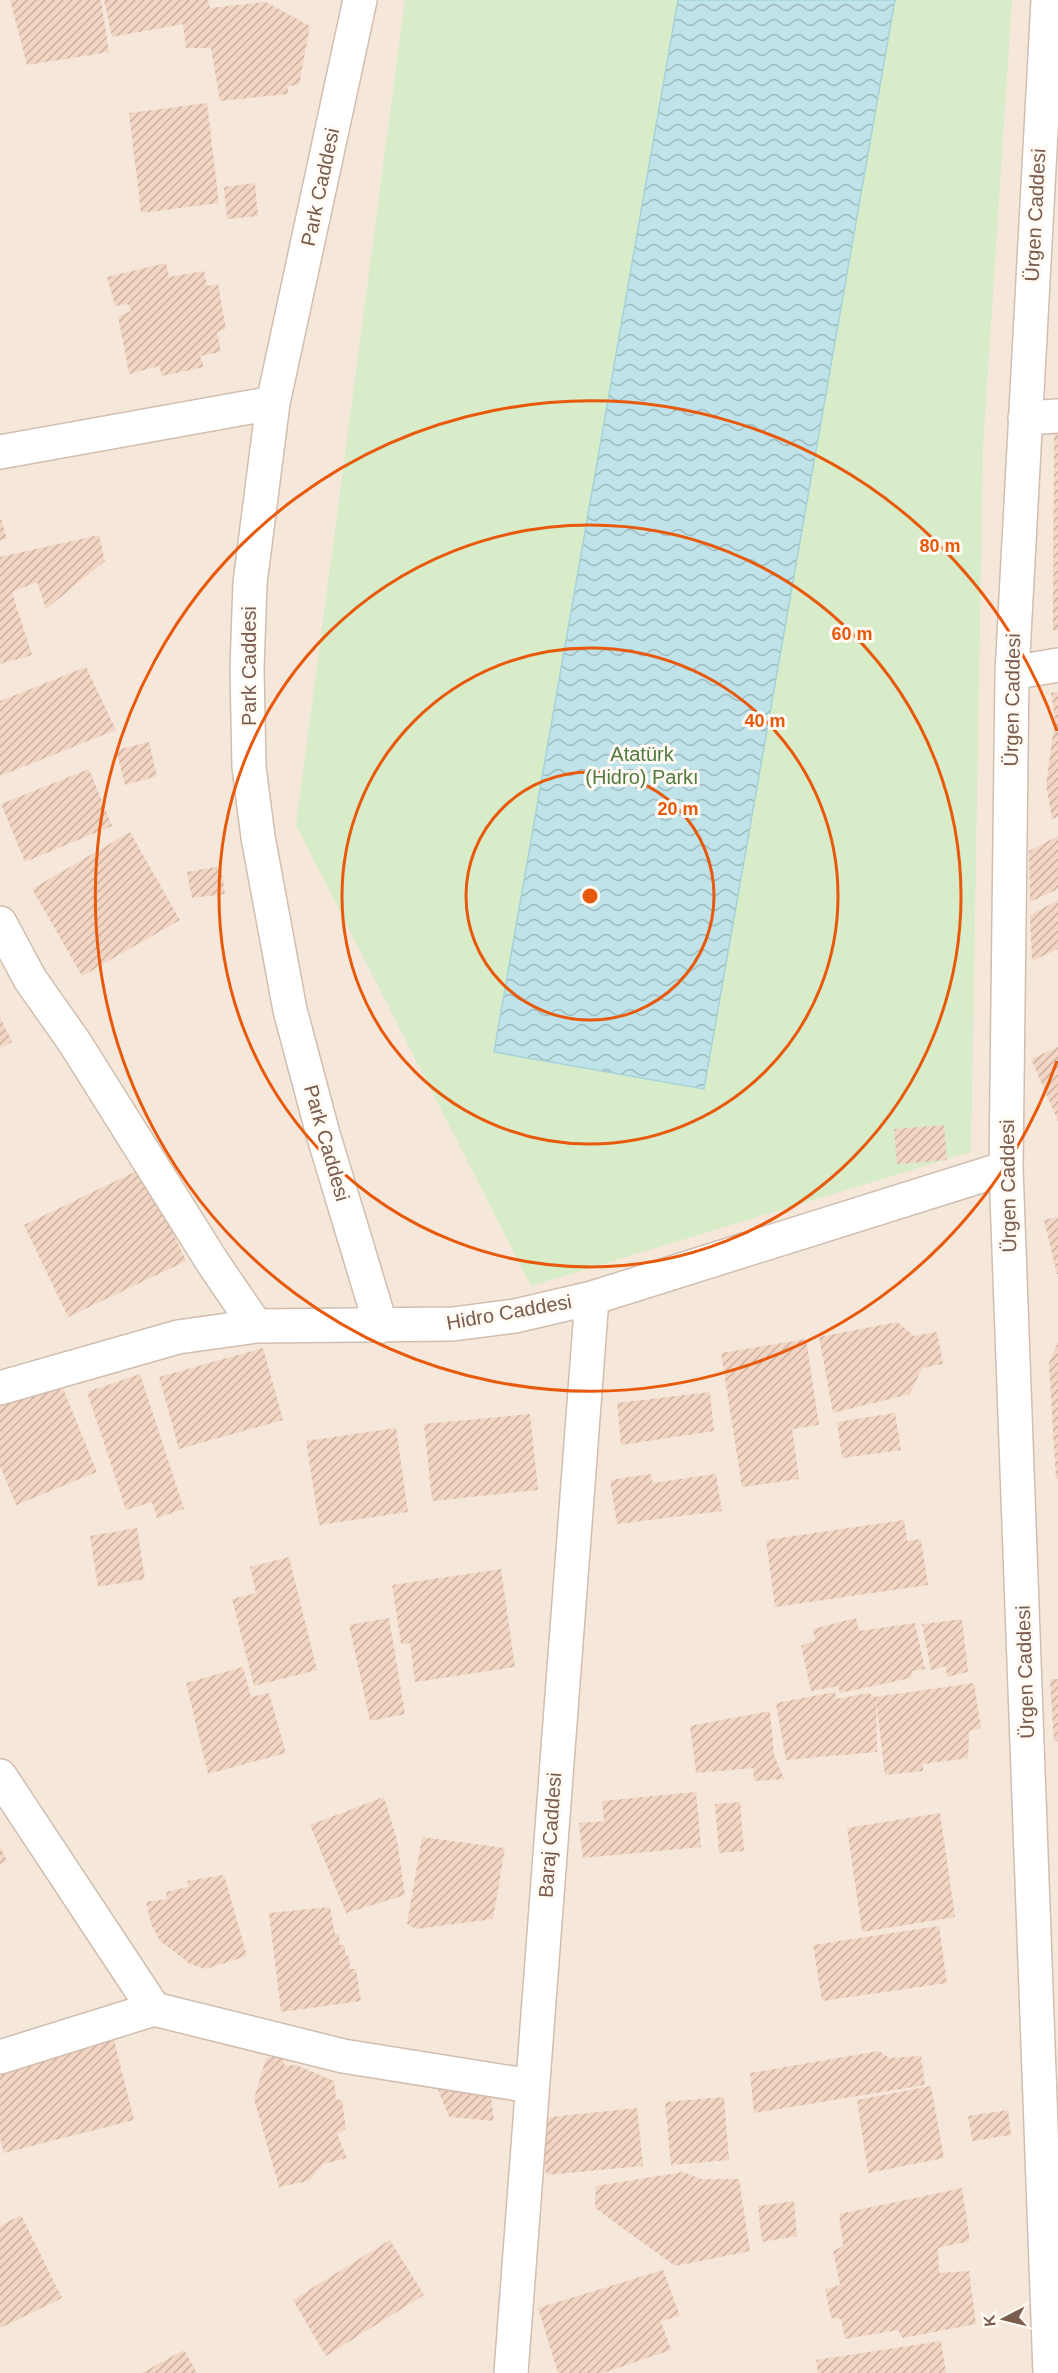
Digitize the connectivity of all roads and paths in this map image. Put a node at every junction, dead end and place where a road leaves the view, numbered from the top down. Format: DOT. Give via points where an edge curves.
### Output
graph roads {
  1 [pos="360,0"];
  2 [pos="1048,0"];
  3 [pos="1047,211"];
  4 [pos="273,403"];
  5 [pos="1058,416"];
  6 [pos="1024,418"];
  7 [pos="0,452"];
  8 [pos="1058,665"];
  9 [pos="1012,673"];
  10 [pos="0,923"];
  11 [pos="1006,1168"];
  12 [pos="592,1298"];
  13 [pos="256,1326"];
  14 [pos="381,1326"];
  15 [pos="0,1388"];
  16 [pos="0,1776"];
  17 [pos="154,2009"];
  18 [pos="0,2057"];
  19 [pos="531,2086"];
  20 [pos="1053,2371"];
  21 [pos="512,2373"];
  1 -- 4 [label="street, Park Caddesi"];
  2 -- 3 [label="street, Ürgen Caddesi"];
  3 -- 6 [label="street, Ürgen Caddesi"];
  4 -- 7 [label="street"];
  4 -- 14 [label="street, Park Caddesi" via="250,583 249,767 258,837 291,1010 323,1134"];
  5 -- 6 [label="street"];
  6 -- 9 [label="street, Ürgen Caddesi"];
  8 -- 9 [label="street"];
  9 -- 11 [label="street, Ürgen Caddesi"];
  10 -- 13 [label="street" via="30,979"];
  11 -- 12 [label="street, Hidro Caddesi"];
  11 -- 20 [label="street, Ürgen Caddesi"];
  12 -- 14 [label="street, Hidro Caddesi" via="515,1316 453,1324"];
  12 -- 19 [label="street, Baraj Caddesi"];
  13 -- 14 [label="street, Hidro Caddesi"];
  13 -- 15 [label="street, Hidro Caddesi" via="178,1337"];
  16 -- 17 [label="street"];
  17 -- 18 [label="street"];
  17 -- 19 [label="street" via="343,2056"];
  19 -- 21 [label="street, Baraj Caddesi"];
}
